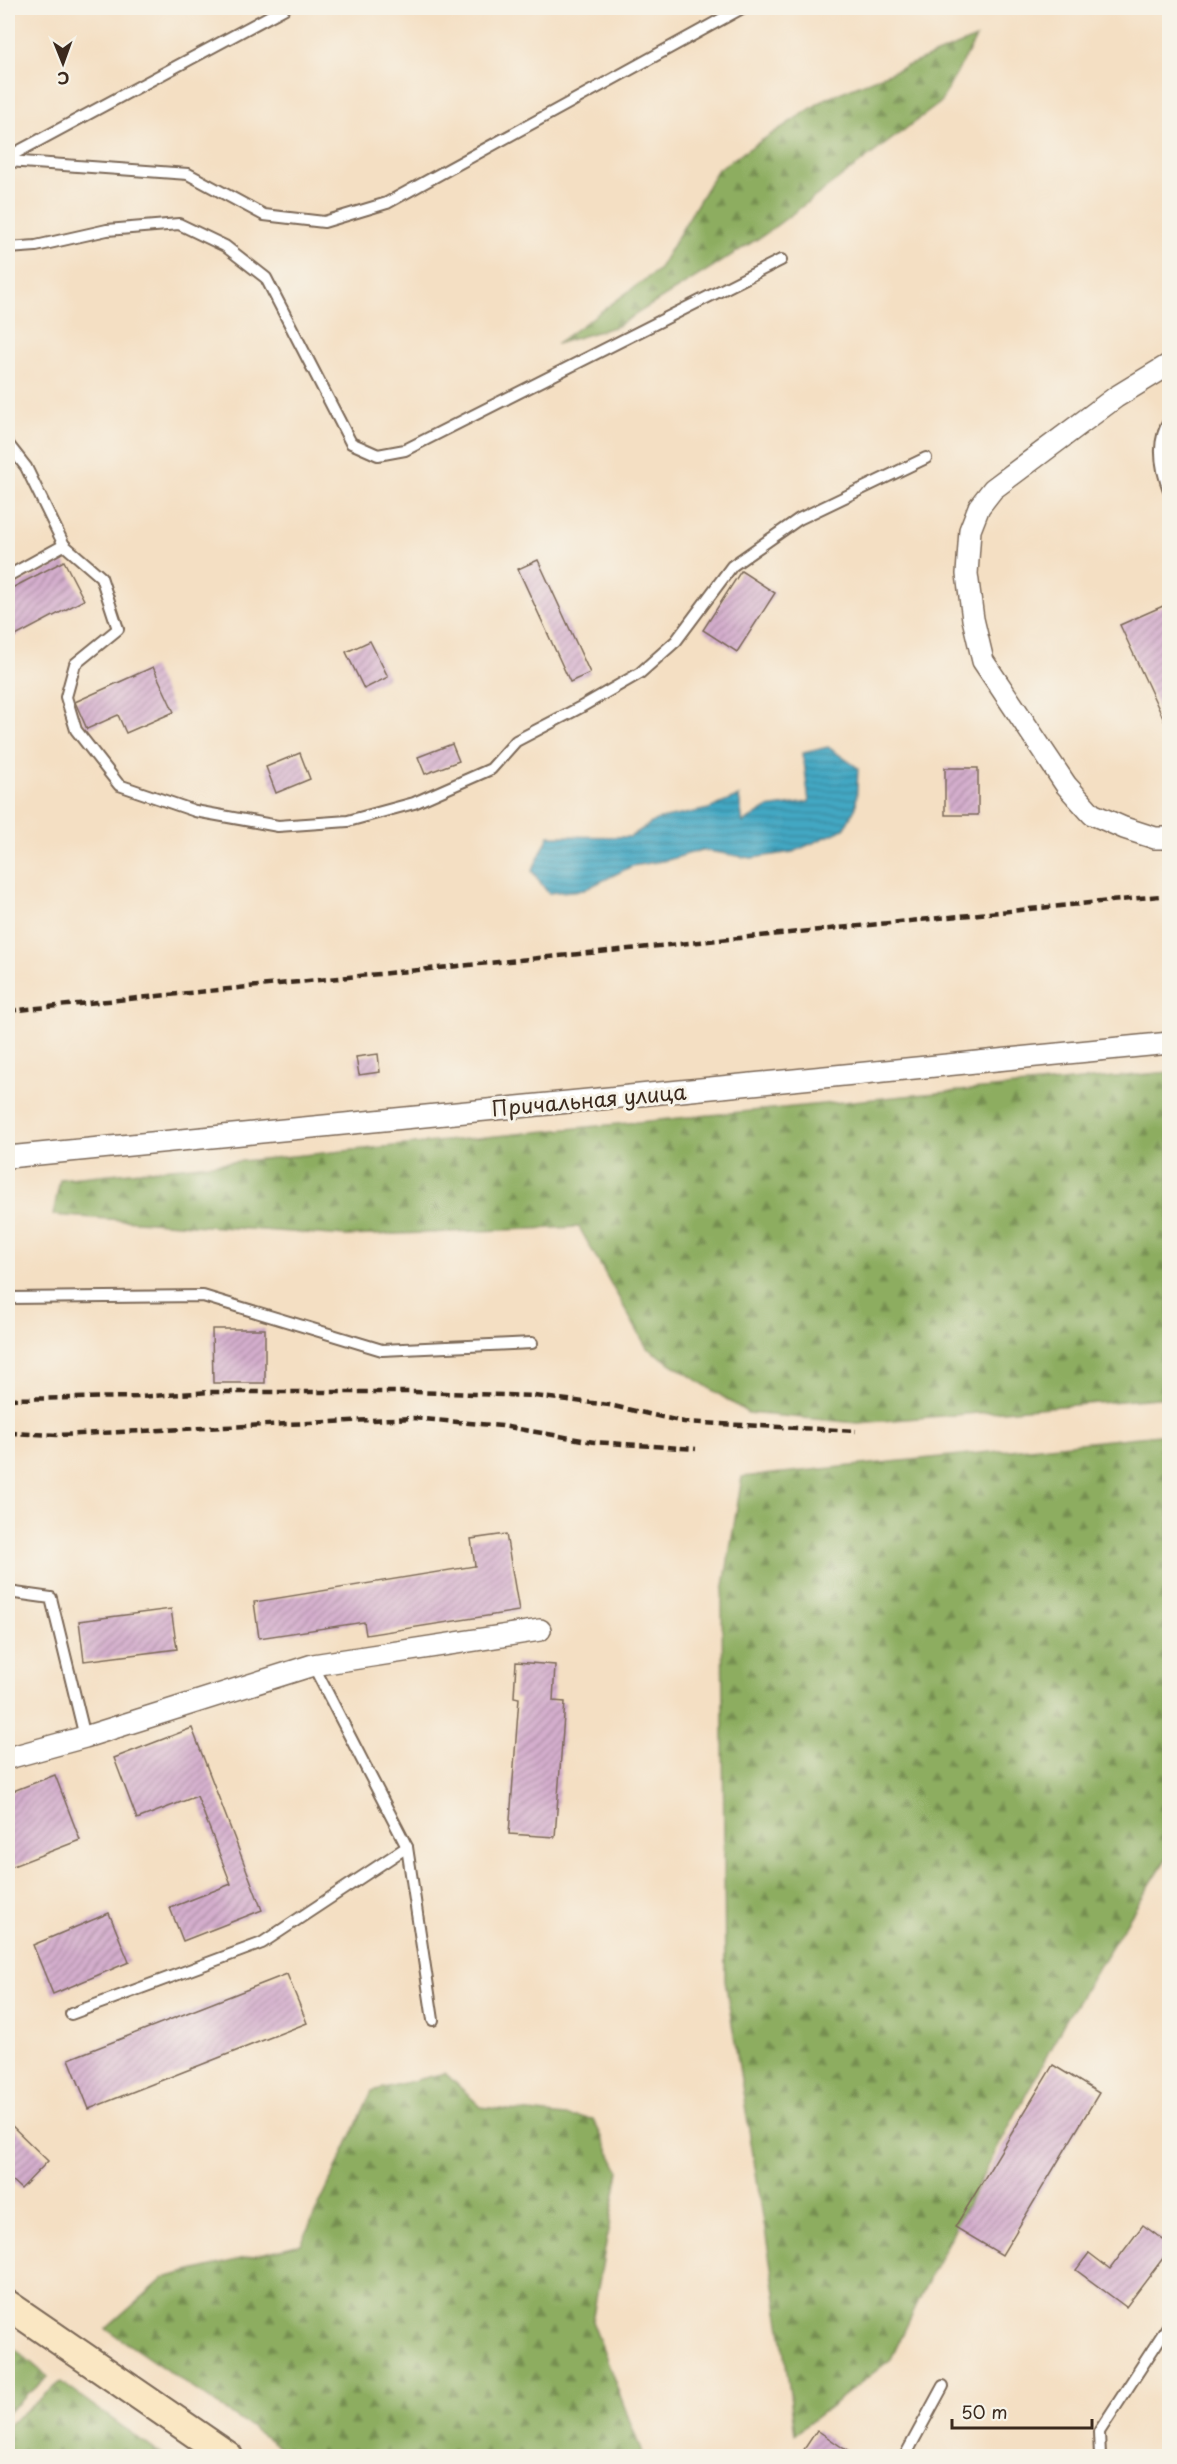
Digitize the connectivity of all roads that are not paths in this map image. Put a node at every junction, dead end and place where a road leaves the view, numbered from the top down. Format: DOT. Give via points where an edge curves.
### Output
graph roads {
  1 [pos="285,8"];
  2 [pos="742,8"];
  3 [pos="8,157"];
  4 [pos="8,161"];
  5 [pos="8,248"];
  6 [pos="781,260"];
  7 [pos="1170,363"];
  8 [pos="1170,420"];
  9 [pos="8,444"];
  10 [pos="926,458"];
  11 [pos="1170,493"];
  12 [pos="64,545"];
  13 [pos="8,576"];
  14 [pos="1170,838"];
  15 [pos="1170,1043"];
  16 [pos="8,1157"];
  17 [pos="8,1298"];
  18 [pos="532,1343"];
  19 [pos="8,1592"];
  20 [pos="540,1630"];
  21 [pos="313,1665"];
  22 [pos="85,1737"];
  23 [pos="8,1758"];
  24 [pos="406,1847"];
  25 [pos="72,2014"];
  26 [pos="433,2019"];
  27 [pos="8,2305"];
  28 [pos="1170,2323"];
  29 [pos="943,2386"];
  30 [pos="228,2457"];
  31 [pos="905,2457"];
  32 [pos="1100,2457"];
  1 -- 3 [label="lane"];
  2 -- 4 [label="lane" via="387,203 324,222 264,215 188,174"];
  5 -- 6 [label="lane" via="36,246 107,230 179,224 225,246 266,278 351,443 378,455 405,450"];
  7 -- 14 [label="street" via="1116,397 993,489 979,507 970,530 967,574 983,661 1066,785 1092,814 1155,838"];
  8 -- 11 [label="lane" via="1161,444 1161,459"];
  9 -- 12 [label="lane" via="26,467"];
  10 -- 12 [label="lane" via="799,519 732,566 676,641 640,673 516,741 490,769 414,803 348,821 278,826 195,811 119,785 76,730 66,698 75,664 118,628 101,577"];
  12 -- 13 [label="lane"];
  15 -- 16 [label="street, Причальная улица"];
  17 -- 18 [label="lane" via="203,1296 382,1350"];
  19 -- 22 [label="lane" via="51,1598"];
  20 -- 21 [label="street"];
  21 -- 22 [label="street"];
  21 -- 24 [label="lane"];
  22 -- 23 [label="street"];
  24 -- 25 [label="lane" via="262,1943"];
  24 -- 26 [label="lane"];
  27 -- 30 [label="street"];
  28 -- 32 [label="lane" via="1099,2432"];
  29 -- 31 [label="lane"];
}
